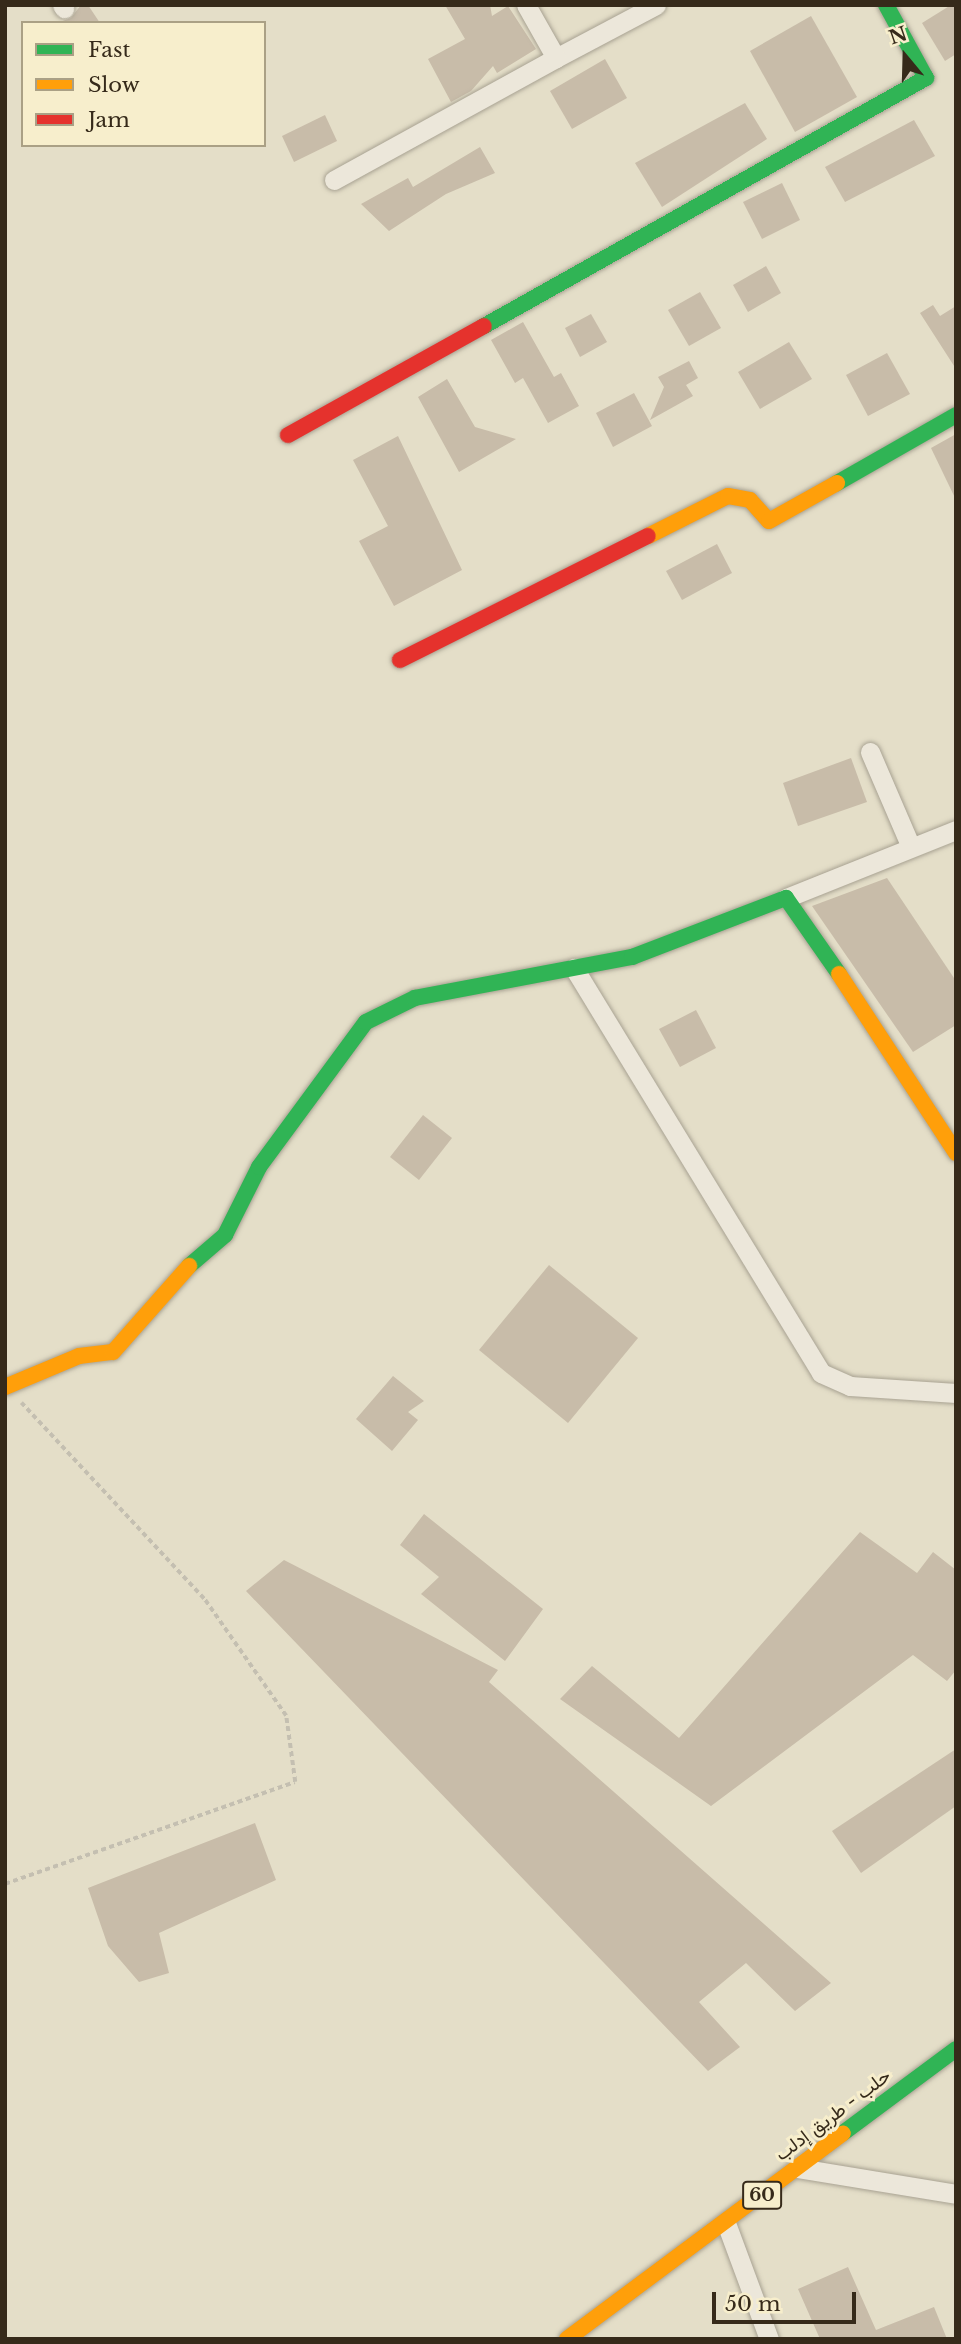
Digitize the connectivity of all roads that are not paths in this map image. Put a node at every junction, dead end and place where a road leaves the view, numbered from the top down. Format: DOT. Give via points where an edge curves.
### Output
graph roads {
  1 [pos="526,5"];
  2 [pos="656,5"];
  3 [pos="886,5"];
  4 [pos="556,58"];
  5 [pos="334,180"];
  6 [pos="956,415"];
  7 [pos="288,435"];
  8 [pos="400,660"];
  9 [pos="870,752"];
  10 [pos="956,830"];
  11 [pos="910,845"];
  12 [pos="786,898"];
  13 [pos="574,968"];
  14 [pos="956,1153"];
  15 [pos="5,1387"];
  16 [pos="956,1393"];
  17 [pos="956,2049"];
  18 [pos="798,2168"];
  19 [pos="956,2193"];
  20 [pos="726,2223"];
  21 [pos="567,2339"];
  22 [pos="769,2339"];
  1 -- 4 [label="street"];
  2 -- 4 [label="street"];
  3 -- 7 [label="main road" via="926,78"];
  4 -- 5 [label="street"];
  6 -- 8 [label="main road" via="769,521 750,500 728,496"];
  9 -- 11 [label="street"];
  10 -- 11 [label="street"];
  11 -- 12 [label="street"];
  12 -- 13 [label="main road" via="679,942"];
  12 -- 14 [label="main road" via="885,1038"];
  13 -- 15 [label="main road" via="415,998 366,1022 317,1095 259,1167 225,1235 174,1278 113,1352 79,1356"];
  13 -- 16 [label="street" via="821,1373 850,1386"];
  17 -- 18 [label="main road, حلب - طريق إدلب / 60"];
  18 -- 19 [label="street"];
  18 -- 20 [label="main road, حلب - طريق إدلب / 60"];
  20 -- 21 [label="main road, حلب - طريق إدلب / 60"];
  20 -- 22 [label="street"];
}
